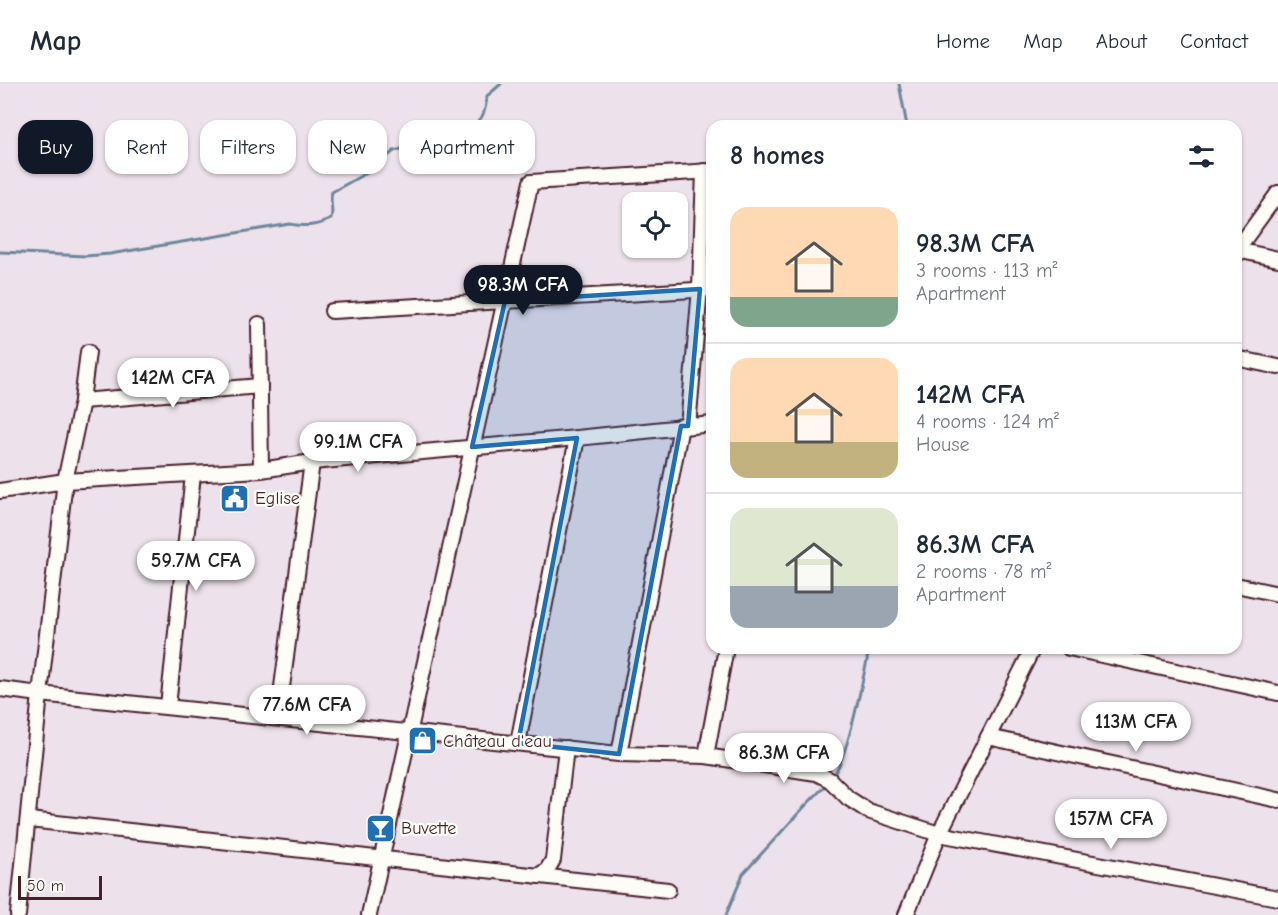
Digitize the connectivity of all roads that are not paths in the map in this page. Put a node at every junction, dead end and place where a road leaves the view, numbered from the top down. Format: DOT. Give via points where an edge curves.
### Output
graph roads {
  1 [pos="706,171"];
  2 [pos="1278,193"];
  3 [pos="1242,243"];
  4 [pos="1242,252"];
  5 [pos="1278,260"];
  6 [pos="706,289"];
  7 [pos="505,301"];
  8 [pos="332,310"];
  9 [pos="259,324"];
  10 [pos="88,352"];
  11 [pos="1242,359"];
  12 [pos="1278,367"];
  13 [pos="260,386"];
  14 [pos="82,401"];
  15 [pos="706,424"];
  16 [pos="684,426"];
  17 [pos="577,438"];
  18 [pos="472,447"];
  19 [pos="312,462"];
  20 [pos="261,470"];
  21 [pos="193,475"];
  22 [pos="65,481"];
  23 [pos="0,491"];
  24 [pos="1242,586"];
  25 [pos="1278,594"];
  26 [pos="725,654"];
  27 [pos="1030,654"];
  28 [pos="1097,654"];
  29 [pos="0,688"];
  30 [pos="1278,693"];
  31 [pos="40,694"];
  32 [pos="168,706"];
  33 [pos="278,717"];
  34 [pos="410,731"];
  35 [pos="988,737"];
  36 [pos="518,743"];
  37 [pos="566,748"];
  38 [pos="619,754"];
  39 [pos="706,756"];
  40 [pos="1278,800"];
  41 [pos="29,820"];
  42 [pos="939,834"];
  43 [pos="382,858"];
  44 [pos="538,876"];
  45 [pos="668,890"];
  46 [pos="1278,898"];
  47 [pos="18,915"];
  48 [pos="369,915"];
  49 [pos="906,915"];
  1 -- 7 [label="street" via="531,182"];
  2 -- 3 [label="street"];
  4 -- 5 [label="street"];
  6 -- 7 [label="street"];
  6 -- 16 [label="street"];
  7 -- 8 [label="street"];
  7 -- 18 [label="street"];
  9 -- 13 [label="street"];
  10 -- 14 [label="street"];
  11 -- 12 [label="street"];
  13 -- 14 [label="street"];
  13 -- 20 [label="street"];
  14 -- 22 [label="street"];
  15 -- 16 [label="street"];
  16 -- 17 [label="street"];
  16 -- 38 [label="street"];
  17 -- 18 [label="street"];
  17 -- 36 [label="street"];
  18 -- 19 [label="street"];
  18 -- 34 [label="street"];
  19 -- 20 [label="street"];
  19 -- 33 [label="street"];
  20 -- 21 [label="street"];
  21 -- 22 [label="street"];
  21 -- 32 [label="street"];
  22 -- 23 [label="street"];
  22 -- 31 [label="street"];
  24 -- 25 [label="street"];
  26 -- 39 [label="street"];
  27 -- 35 [label="street"];
  28 -- 30 [label="street"];
  29 -- 31 [label="street"];
  31 -- 32 [label="street"];
  31 -- 41 [label="street"];
  32 -- 33 [label="street"];
  33 -- 34 [label="street"];
  34 -- 36 [label="street"];
  34 -- 43 [label="street"];
  35 -- 40 [label="street"];
  35 -- 42 [label="street"];
  36 -- 37 [label="street"];
  37 -- 38 [label="street"];
  37 -- 44 [label="street" via="552,860"];
  38 -- 39 [label="street"];
  39 -- 42 [label="street" via="816,773 868,811"];
  41 -- 43 [label="street"];
  41 -- 47 [label="street"];
  42 -- 46 [label="street"];
  42 -- 49 [label="street"];
  43 -- 44 [label="street"];
  43 -- 48 [label="street"];
  44 -- 45 [label="street"];
}
